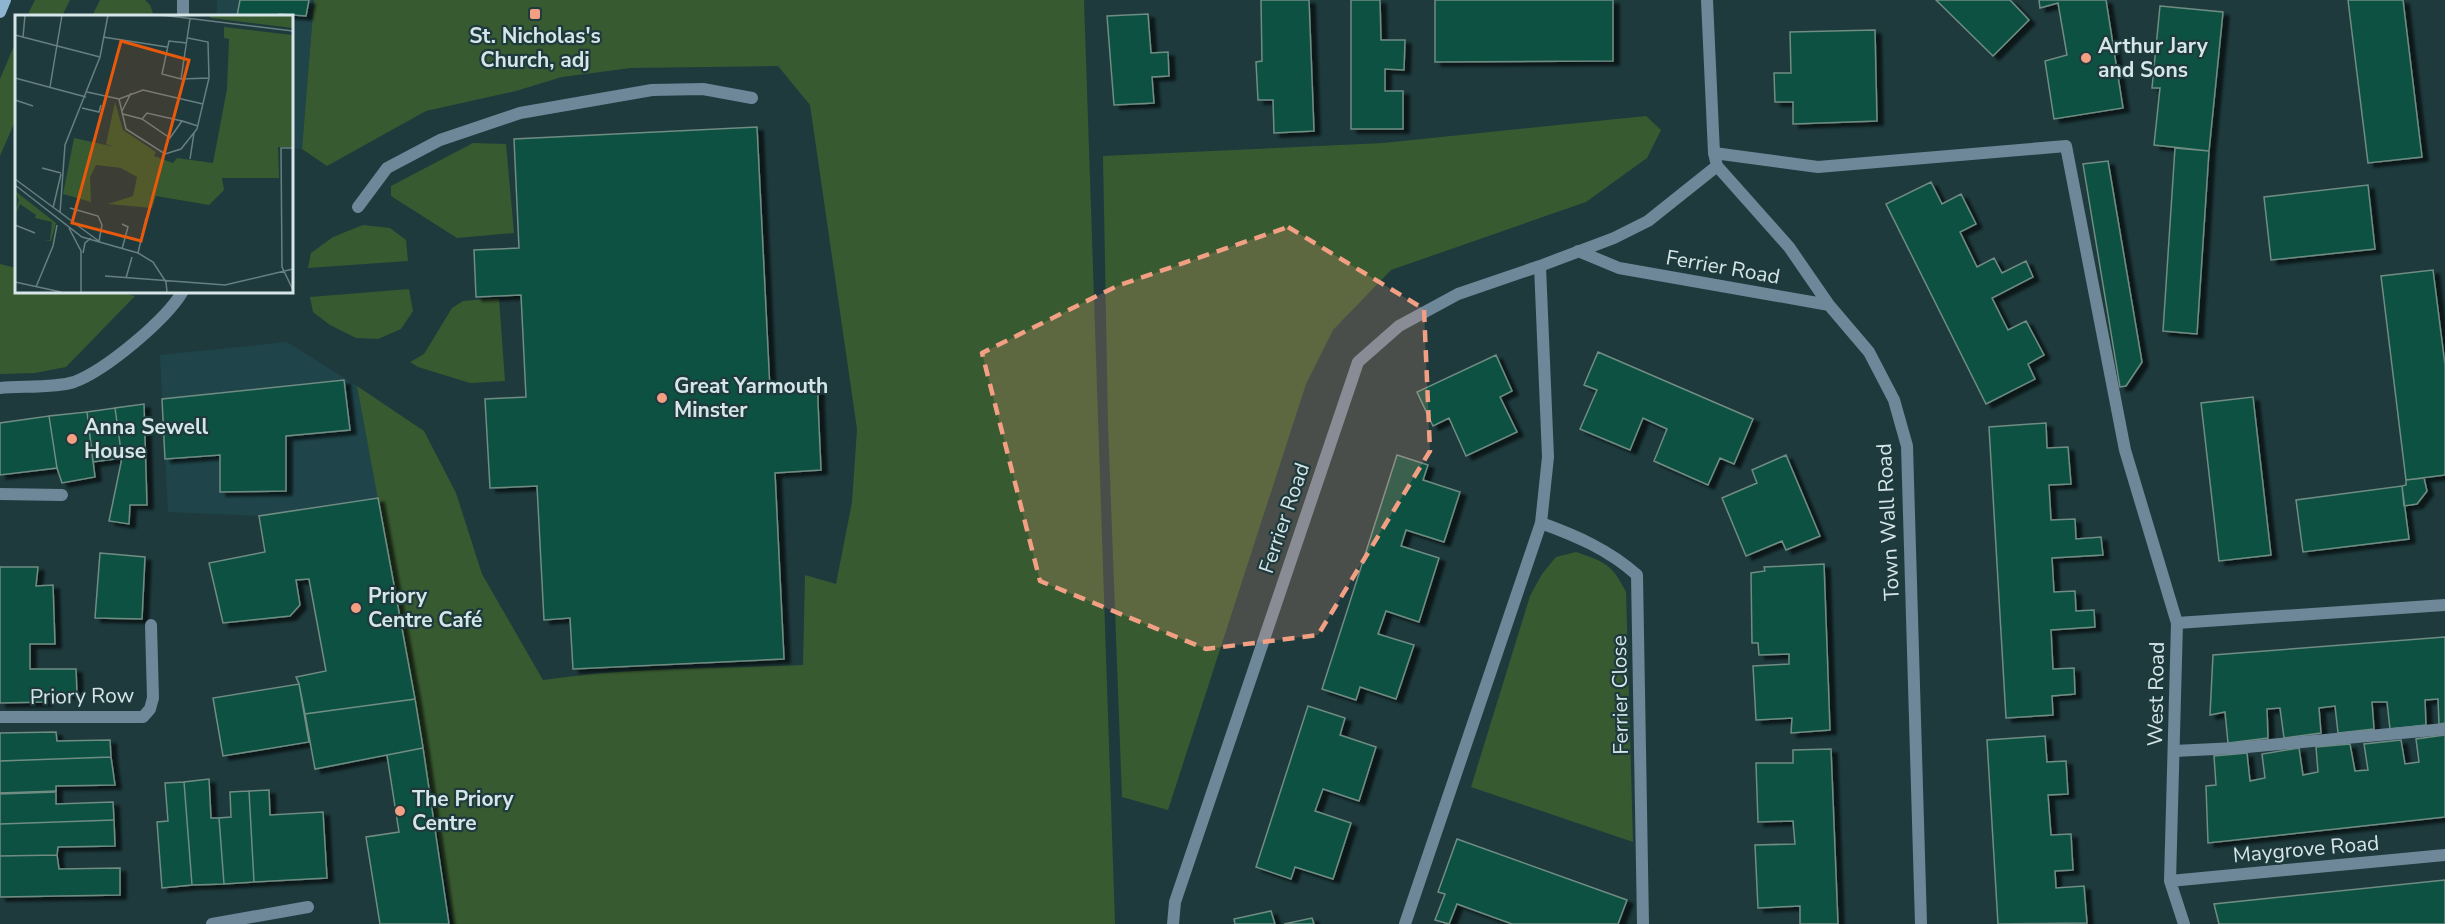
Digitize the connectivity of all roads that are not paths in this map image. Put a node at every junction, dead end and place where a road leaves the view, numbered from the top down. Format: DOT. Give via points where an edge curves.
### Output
graph roads {
  1 [pos="5,0"];
  2 [pos="1707,0"];
  3 [pos="0,12"];
  4 [pos="752,98"];
  5 [pos="1716,160"];
  6 [pos="358,207"];
  7 [pos="1578,251"];
  8 [pos="1540,266"];
  9 [pos="182,292"];
  10 [pos="1829,305"];
  11 [pos="0,388"];
  12 [pos="0,494"];
  13 [pos="62,495"];
  14 [pos="1541,523"];
  15 [pos="2445,605"];
  16 [pos="2177,623"];
  17 [pos="151,625"];
  18 [pos="0,717"];
  19 [pos="2445,729"];
  20 [pos="2174,751"];
  21 [pos="2445,855"];
  22 [pos="2170,881"];
  23 [pos="308,907"];
  24 [pos="212,924"];
  25 [pos="1173,924"];
  26 [pos="1405,924"];
  27 [pos="1643,924"];
  28 [pos="1921,924"];
  29 [pos="2184,924"];
  1 -- 3 [label="main road"];
  2 -- 5 [label="street"];
  4 -- 6 [label="street" via="704,89 652,90 520,113 440,141 387,168"];
  5 -- 7 [label="street, Ferrier Road" via="1648,221"];
  5 -- 10 [label="street, Town Wall Road" via="1789,247"];
  5 -- 16 [label="street" via="1818,167 2066,146 2125,450"];
  7 -- 8 [label="street, Ferrier Road"];
  7 -- 10 [label="street, Ferrier Road" via="1618,268"];
  8 -- 14 [label="street" via="1548,457"];
  8 -- 25 [label="street, Ferrier Road" via="1458,294 1399,326 1358,362 1175,902"];
  9 -- 11 [label="street" via="176,304 141,337 94,373 71,383"];
  10 -- 28 [label="street, Town Wall Road" via="1869,352 1894,400 1906,446"];
  12 -- 13 [label="street"];
  14 -- 26 [label="street"];
  14 -- 27 [label="street, Ferrier Close" via="1583,538 1624,563 1637,576"];
  15 -- 16 [label="street, West Road"];
  16 -- 20 [label="street, West Road"];
  17 -- 18 [label="street, Priory Row" via="153,698 142,717"];
  19 -- 20 [label="street"];
  20 -- 22 [label="street, West Road"];
  21 -- 22 [label="street, Maygrove Road"];
  22 -- 29 [label="street, West Road"];
  23 -- 24 [label="street"];
}
